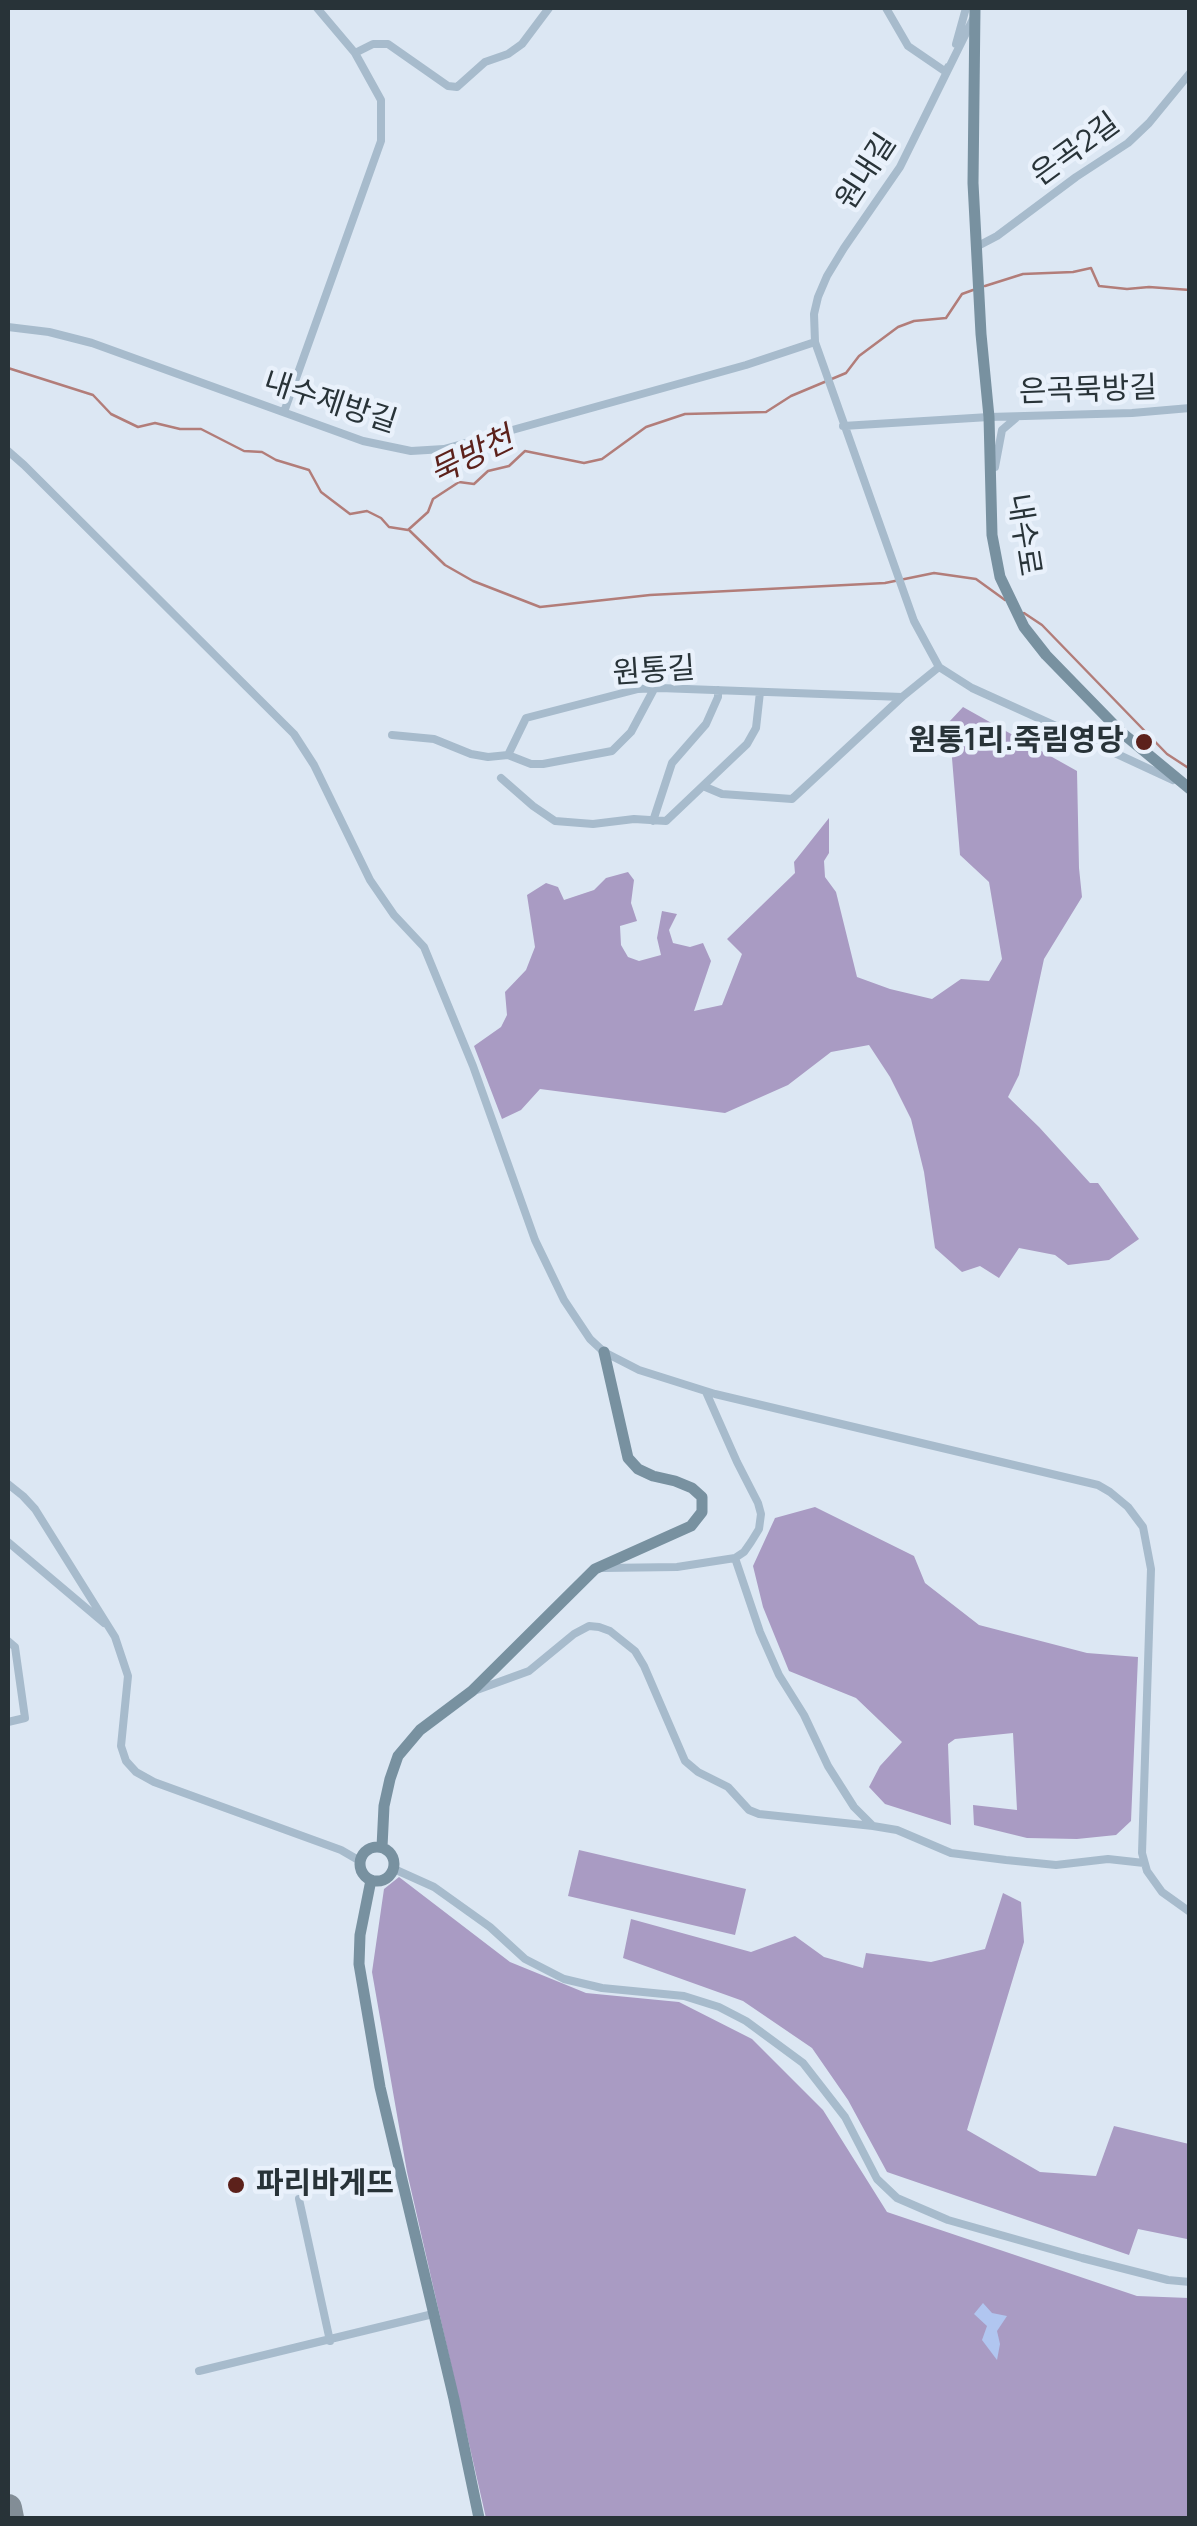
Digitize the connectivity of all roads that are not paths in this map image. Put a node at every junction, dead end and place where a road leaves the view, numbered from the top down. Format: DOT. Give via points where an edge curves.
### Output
graph roads {
  1 [pos="317,8"];
  2 [pos="548,8"];
  3 [pos="886,8"];
  4 [pos="971,11"];
  5 [pos="355,53"];
  6 [pos="946,72"];
  7 [pos="1190,73"];
  8 [pos="976,251"];
  9 [pos="8,327"];
  10 [pos="815,342"];
  11 [pos="1190,408"];
  12 [pos="284,412"];
  13 [pos="1019,416"];
  14 [pos="988,418"];
  15 [pos="842,422"];
  16 [pos="8,452"];
  17 [pos="990,491"];
  18 [pos="939,667"];
  19 [pos="654,688"];
  20 [pos="718,690"];
  21 [pos="760,692"];
  22 [pos="902,698"];
  23 [pos="1121,732"];
  24 [pos="392,735"];
  25 [pos="1100,746"];
  26 [pos="508,755"];
  27 [pos="501,778"];
  28 [pos="703,786"];
  29 [pos="1187,787"];
  30 [pos="653,821"];
  31 [pos="604,1352"];
  32 [pos="706,1392"];
  33 [pos="8,1484"];
  34 [pos="8,1542"];
  35 [pos="735,1558"];
  36 [pos="596,1569"];
  37 [pos="108,1626"];
  38 [pos="8,1641"];
  39 [pos="472,1691"];
  40 [pos="8,1722"];
  41 [pos="874,1826"];
  42 [pos="382,1847"];
  43 [pos="360,1861"];
  44 [pos="1144,1862"];
  45 [pos="394,1869"];
  46 [pos="372,1880"];
  47 [pos="1190,1912"];
  48 [pos="299,2198"];
  49 [pos="1190,2282"];
  50 [pos="434,2314"];
  51 [pos="330,2341"];
  52 [pos="200,2371"];
  53 [pos="480,2518"];
  1 -- 5 [label="street"];
  2 -- 5 [label="street" via="522,44 457,86 388,44"];
  3 -- 6 [label="street" via="908,46"];
  4 -- 6 [label="street, 원내길"];
  4 -- 8 [label="street"];
  5 -- 12 [label="street" via="380,100 382,141"];
  6 -- 10 [label="street, 원내길" via="900,167 827,276 814,314"];
  7 -- 8 [label="street, 은곡2길" via="1128,143"];
  8 -- 14 [label="street, 내수로"];
  9 -- 12 [label="street, 내수제방길" via="92,343"];
  10 -- 12 [label="street, 내수제방길" via="444,449 382,446"];
  10 -- 15 [label="street, 원내길"];
  11 -- 13 [label="street, 은곡묵방길"];
  13 -- 14 [label="street, 은곡묵방길"];
  13 -- 17 [label="street" via="1002,430"];
  14 -- 15 [label="street, 은곡묵방길"];
  14 -- 17 [label="street, 내수로"];
  15 -- 18 [label="street, 원내길" via="914,621"];
  16 -- 31 [label="street" via="294,734 314,764 370,880 424,947 535,1240 564,1300"];
  17 -- 23 [label="street, 내수로" via="1000,577 1024,627"];
  18 -- 22 [label="street"];
  18 -- 25 [label="street"];
  19 -- 20 [label="street, 원통길"];
  19 -- 26 [label="street, 원통길" via="526,718"];
  19 -- 26 [label="street" via="631,732 612,751 542,764"];
  20 -- 21 [label="street, 원통길"];
  20 -- 30 [label="street" via="706,724 672,764"];
  21 -- 22 [label="street, 원통길"];
  21 -- 28 [label="street" via="753,735"];
  22 -- 28 [label="street" via="792,799 722,794"];
  23 -- 25 [label="street" via="1113,744"];
  23 -- 29 [label="street, 내수로"];
  24 -- 26 [label="street" via="434,739 488,757"];
  25 -- 29 [label="street"];
  27 -- 30 [label="street" via="555,821"];
  28 -- 30 [label="street" via="672,817"];
  31 -- 32 [label="street"];
  31 -- 36 [label="street" via="628,1458 638,1469 692,1488 702,1498 702,1512 690,1526"];
  32 -- 35 [label="street" via="761,1514 759,1529"];
  32 -- 44 [label="street" via="1098,1486 1128,1507 1142,1527 1151,1570"];
  33 -- 37 [label="street" via="34,1510"];
  34 -- 37 [label="street"];
  35 -- 36 [label="street"];
  35 -- 41 [label="street" via="779,1675 828,1766"];
  36 -- 39 [label="street"];
  37 -- 43 [label="street" via="128,1676 121,1746 136,1772"];
  38 -- 40 [label="street" via="15,1647 25,1718"];
  39 -- 41 [label="street" via="529,1671 574,1634 599,1627 635,1651 686,1761 728,1787 749,1810"];
  39 -- 42 [label="street" via="420,1730 398,1756 384,1806"];
  41 -- 44 [label="street" via="951,1852 1006,1860"];
  42 -- 43 [label="street" via="370,1848"];
  42 -- 45 [label="street" via="391,1853"];
  43 -- 46 [label="street"];
  44 -- 47 [label="street" via="1162,1892"];
  45 -- 46 [label="street"];
  45 -- 49 [label="street" via="434,1886 525,1959 564,1979 684,1996 746,2022 803,2063 896,2198 948,2220"];
  46 -- 50 [label="street" via="359,1964 380,2087"];
  48 -- 51 [label="street"];
  50 -- 51 [label="street"];
  50 -- 53 [label="street"];
  51 -- 52 [label="street"];
}
